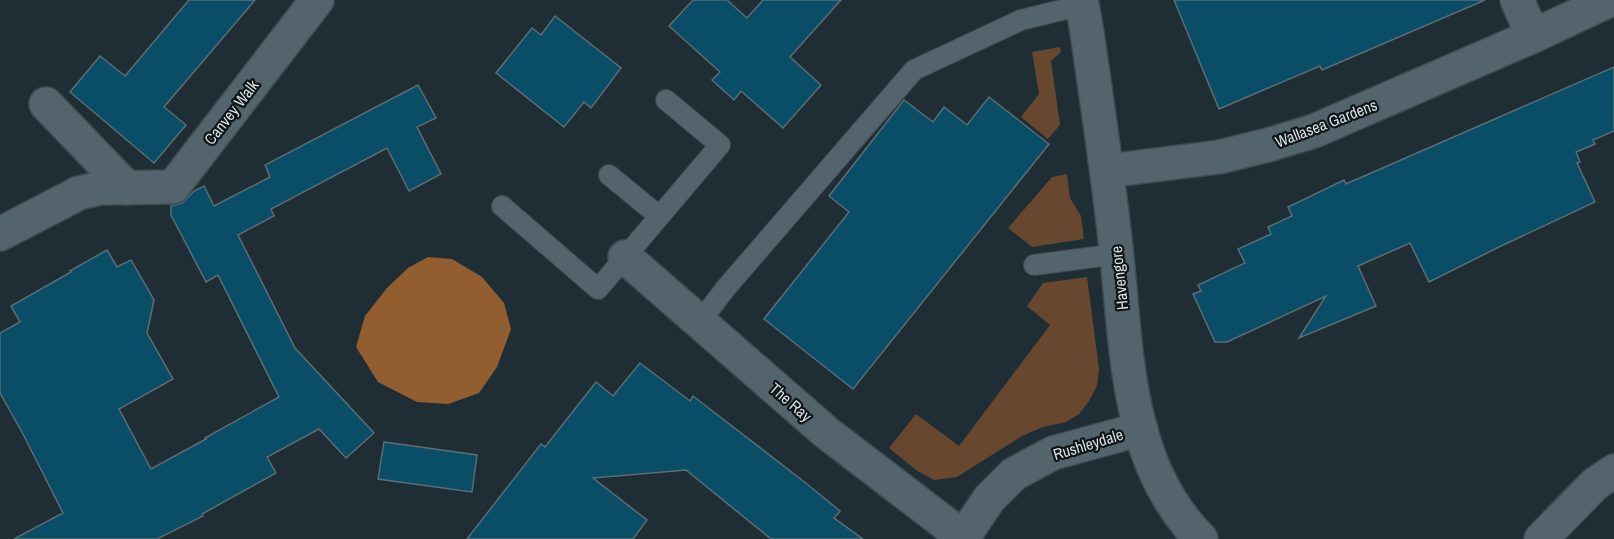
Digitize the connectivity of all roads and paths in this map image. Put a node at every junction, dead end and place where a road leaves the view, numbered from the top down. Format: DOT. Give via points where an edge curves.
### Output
graph roads {
  1 [pos="317,0"];
  2 [pos="1517,0"];
  3 [pos="1610,0"];
  4 [pos="1082,3"];
  5 [pos="1533,36"];
  6 [pos="666,100"];
  7 [pos="46,104"];
  8 [pos="1107,171"];
  9 [pos="609,175"];
  10 [pos="127,188"];
  11 [pos="502,206"];
  12 [pos="659,216"];
  13 [pos="0,234"];
  14 [pos="1117,254"];
  15 [pos="625,257"];
  16 [pos="1034,266"];
  17 [pos="700,322"];
  18 [pos="1140,429"];
  19 [pos="1614,471"];
  20 [pos="963,538"];
  21 [pos="1201,539"];
  22 [pos="1541,539"];
  1 -- 10 [label="street, Canvey Walk" via="173,187"];
  2 -- 5 [label="street"];
  3 -- 5 [label="street, Wallasea Gardens"];
  4 -- 8 [label="street, Havengore"];
  4 -- 17 [label="lane" via="1022,20 914,70"];
  5 -- 8 [label="street, Wallasea Gardens" via="1314,131 1268,146 1219,157"];
  6 -- 12 [label="lane" via="720,145"];
  7 -- 10 [label="street"];
  8 -- 14 [label="street, Havengore"];
  9 -- 12 [label="lane"];
  10 -- 13 [label="street, Canvey Walk" via="79,193"];
  11 -- 15 [label="lane" via="598,289"];
  12 -- 15 [label="lane"];
  14 -- 16 [label="lane"];
  14 -- 18 [label="street, Havengore" via="1131,391"];
  15 -- 17 [label="street, The Ray"];
  17 -- 20 [label="street, The Ray" via="827,433"];
  18 -- 20 [label="street, Rushleydale" via="1053,453 1014,474 989,499"];
  18 -- 21 [label="street, Havengore" via="1152,466 1172,504"];
  19 -- 22 [label="street" via="1595,484"];
}
